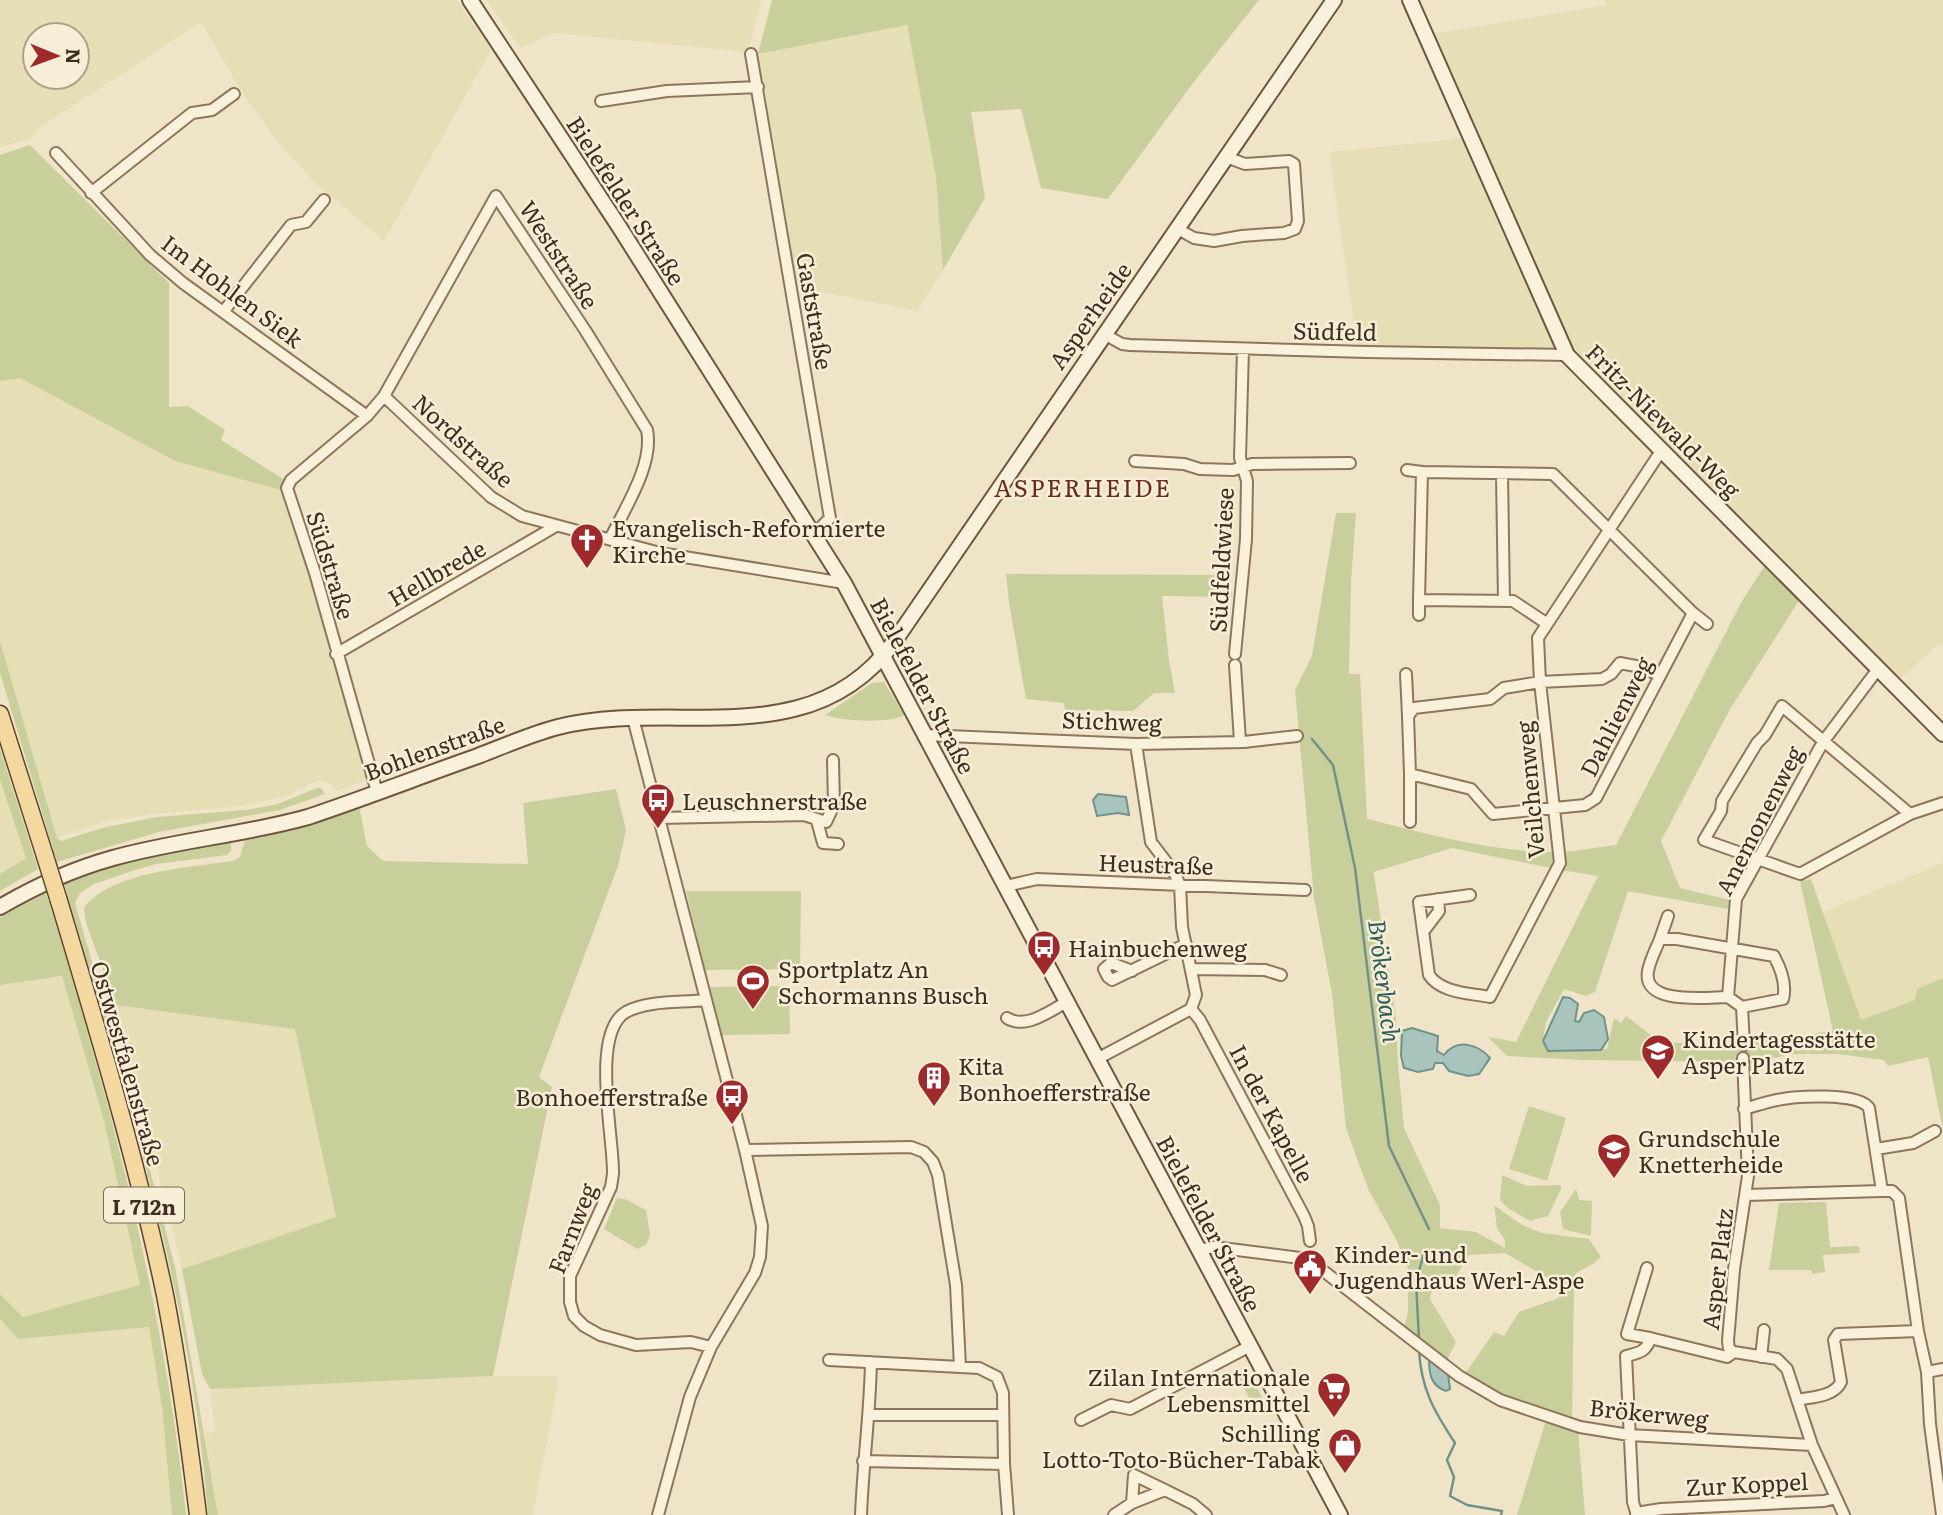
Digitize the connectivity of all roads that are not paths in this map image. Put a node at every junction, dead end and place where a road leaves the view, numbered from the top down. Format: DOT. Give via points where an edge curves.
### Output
graph roads {
  1 [pos="470,0"];
  2 [pos="1334,0"];
  3 [pos="1410,0"];
  4 [pos="751,54"];
  5 [pos="758,87"];
  6 [pos="234,94"];
  7 [pos="601,102"];
  8 [pos="56,153"];
  9 [pos="1226,157"];
  10 [pos="91,193"];
  11 [pos="324,200"];
  12 [pos="1177,229"];
  13 [pos="224,311"];
  14 [pos="1104,334"];
  15 [pos="1243,349"];
  16 [pos="1567,355"];
  17 [pos="384,396"];
  18 [pos="367,416"];
  19 [pos="1661,451"];
  20 [pos="1135,461"];
  21 [pos="1350,463"];
  22 [pos="1242,468"];
  23 [pos="1407,470"];
  24 [pos="1422,472"];
  25 [pos="1502,475"];
  26 [pos="556,526"];
  27 [pos="1609,529"];
  28 [pos="814,534"];
  29 [pos="610,539"];
  30 [pos="844,583"];
  31 [pos="1419,600"];
  32 [pos="1504,601"];
  33 [pos="1693,613"];
  34 [pos="1419,615"];
  35 [pos="1546,623"];
  36 [pos="1707,624"];
  37 [pos="336,654"];
  38 [pos="883,657"];
  39 [pos="1878,669"];
  40 [pos="1406,674"];
  41 [pos="1659,674"];
  42 [pos="1540,682"];
  43 [pos="0,713"];
  44 [pos="1408,716"];
  45 [pos="633,718"];
  46 [pos="1943,734"];
  47 [pos="925,736"];
  48 [pos="1297,736"];
  49 [pos="1240,741"];
  50 [pos="1822,742"];
  51 [pos="1136,744"];
  52 [pos="833,760"];
  53 [pos="1409,774"];
  54 [pos="376,788"];
  55 [pos="1943,803"];
  56 [pos="1553,809"];
  57 [pos="1910,814"];
  58 [pos="660,818"];
  59 [pos="822,821"];
  60 [pos="1410,822"];
  61 [pos="838,844"];
  62 [pos="1759,860"];
  63 [pos="1180,885"];
  64 [pos="1006,886"];
  65 [pos="1305,890"];
  66 [pos="1470,895"];
  67 [pos="1438,899"];
  68 [pos="0,907"];
  69 [pos="1668,916"];
  70 [pos="1423,932"];
  71 [pos="1660,939"];
  72 [pos="1186,944"];
  73 [pos="1733,948"];
  74 [pos="1191,969"];
  75 [pos="1132,971"];
  76 [pos="1280,975"];
  77 [pos="1728,997"];
  78 [pos="706,1000"];
  79 [pos="1067,1002"];
  80 [pos="1742,1007"];
  81 [pos="1191,1009"];
  82 [pos="1007,1018"];
  83 [pos="1744,1045"];
  84 [pos="1744,1058"];
  85 [pos="1097,1059"];
  86 [pos="1744,1109"];
  87 [pos="1935,1131"];
  88 [pos="1876,1149"];
  89 [pos="745,1150"];
  90 [pos="1882,1191"];
  91 [pos="1746,1195"];
  92 [pos="1310,1241"];
  93 [pos="1199,1250"];
  94 [pos="1647,1268"];
  95 [pos="1764,1330"];
  96 [pos="1917,1331"];
  97 [pos="1627,1334"];
  98 [pos="1650,1338"];
  99 [pos="1250,1346"];
  100 [pos="712,1347"];
  101 [pos="1734,1352"];
  102 [pos="1626,1356"];
  103 [pos="1761,1357"];
  104 [pos="829,1360"];
  105 [pos="871,1362"];
  106 [pos="960,1367"];
  107 [pos="1943,1369"];
  108 [pos="1927,1371"];
  109 [pos="1797,1400"];
  110 [pos="870,1415"];
  111 [pos="1003,1415"];
  112 [pos="1081,1420"];
  113 [pos="1629,1435"];
  114 [pos="1812,1445"];
  115 [pos="863,1461"];
  116 [pos="1003,1464"];
  117 [pos="1165,1490"];
  118 [pos="1836,1498"];
  119 [pos="1132,1503"];
  120 [pos="1661,1512"];
  121 [pos="1637,1514"];
  122 [pos="198,1515"];
  123 [pos="657,1515"];
  124 [pos="861,1515"];
  125 [pos="1008,1515"];
  126 [pos="1114,1515"];
  127 [pos="1206,1515"];
  128 [pos="1340,1515"];
  129 [pos="1844,1515"];
  130 [pos="1942,1515"];
  1 -- 28 [label="street, Bielefelder Straße"];
  2 -- 9 [label="street, Asperheide"];
  3 -- 16 [label="street, Fritz-Niewald-Weg"];
  4 -- 5 [label="street, Gaststraße"];
  5 -- 7 [label="street" via="667,91"];
  5 -- 28 [label="street, Gaststraße" via="830,518"];
  6 -- 10 [label="street" via="212,110 192,113"];
  8 -- 10 [label="street, Im Hohlen Siek"];
  9 -- 12 [label="street, Asperheide"];
  9 -- 12 [label="street" via="1245,164 1294,164 1296,229 1214,241"];
  10 -- 13 [label="street, Im Hohlen Siek" via="150,256"];
  11 -- 13 [label="street" via="306,222 291,225"];
  12 -- 14 [label="street, Asperheide"];
  13 -- 18 [label="street, Im Hohlen Siek"];
  14 -- 15 [label="street, Südfeld" via="1130,345"];
  14 -- 38 [label="street, Asperheide"];
  15 -- 16 [label="street, Südfeld"];
  15 -- 22 [label="street, Südfeldwiese"];
  16 -- 19 [label="street, Fritz-Niewald-Weg"];
  17 -- 18 [label="street, Südstraße"];
  17 -- 26 [label="street, Nordstraße" via="491,496 522,516"];
  17 -- 29 [label="street, Weststraße" via="496,196 647,430 646,463"];
  18 -- 37 [label="street, Südstraße" via="287,488"];
  19 -- 27 [label="street, Veilchenweg"];
  19 -- 39 [label="street, Fritz-Niewald-Weg"];
  20 -- 22 [label="street" via="1200,469"];
  21 -- 22 [label="street, Südfeldwiese" via="1252,464"];
  22 -- 49 [label="street, Südfeldwiese" via="1247,481 1246,539 1235,659"];
  23 -- 24 [label="street"];
  24 -- 25 [label="street"];
  24 -- 31 [label="street"];
  25 -- 27 [label="street" via="1553,474"];
  25 -- 32 [label="street"];
  26 -- 29 [label="street, Nordstraße"];
  26 -- 37 [label="street, Hellbrede"];
  27 -- 33 [label="street"];
  27 -- 35 [label="street, Veilchenweg"];
  28 -- 30 [label="street, Bielefelder Straße"];
  29 -- 30 [label="street, Nordstraße" via="660,553"];
  30 -- 38 [label="street, Bielefelder Straße"];
  31 -- 32 [label="street"];
  31 -- 34 [label="street"];
  32 -- 35 [label="street" via="1513,601"];
  33 -- 36 [label="street"];
  33 -- 41 [label="street, Dahlienweg"];
  35 -- 42 [label="street, Veilchenweg" via="1538,638"];
  37 -- 54 [label="street, Südstraße"];
  38 -- 45 [label="street, Bohlenstraße" via="828,698 795,710 751,716"];
  38 -- 47 [label="street, Bielefelder Straße"];
  39 -- 46 [label="street, Fritz-Niewald-Weg"];
  39 -- 50 [label="street, Anemonenweg"];
  40 -- 44 [label="street"];
  41 -- 42 [label="street" via="1626,662 1602,679"];
  41 -- 56 [label="street, Dahlienweg" via="1596,798 1586,805"];
  42 -- 44 [label="street" via="1504,688 1490,699 1414,708"];
  42 -- 56 [label="street, Veilchenweg"];
  43 -- 122 [label="main road, Ostwestfalenstraße / L 712n, bridge" via="101,1040 137,1175 183,1402"];
  44 -- 53 [label="street"];
  45 -- 54 [label="street, Bohlenstraße" via="558,727"];
  45 -- 58 [label="street"];
  47 -- 51 [label="street, Stichweg"];
  47 -- 64 [label="street, Bielefelder Straße"];
  48 -- 49 [label="street, Stichweg"];
  49 -- 51 [label="street, Stichweg"];
  50 -- 57 [label="street"];
  50 -- 62 [label="street, Anemonenweg"];
  50 -- 62 [label="street" via="1782,706 1722,801 1704,841"];
  51 -- 63 [label="street" via="1151,842"];
  52 -- 59 [label="street" via="834,805"];
  53 -- 56 [label="street, Dahlienweg" via="1471,789 1493,814"];
  53 -- 60 [label="street"];
  54 -- 68 [label="street, Bohlenstraße" via="281,824 112,858 41,885"];
  55 -- 57 [label="street"];
  56 -- 70 [label="street, Veilchenweg" via="1560,863 1490,997 1434,982"];
  57 -- 62 [label="street" via="1800,874"];
  58 -- 59 [label="street" via="804,815"];
  58 -- 78 [label="street"];
  59 -- 61 [label="street" via="823,843"];
  62 -- 73 [label="street, Anemonenweg" via="1736,900"];
  63 -- 64 [label="street, Heustraße" via="1037,879"];
  63 -- 65 [label="street, Heustraße"];
  63 -- 72 [label="street"];
  64 -- 79 [label="street, Bielefelder Straße"];
  66 -- 67 [label="street"];
  67 -- 70 [label="street" via="1439,911"];
  67 -- 70 [label="street, Veilchenweg" via="1419,902"];
  69 -- 71 [label="street"];
  71 -- 73 [label="street"];
  71 -- 77 [label="street" via="1648,971 1648,982 1656,990 1682,998"];
  72 -- 74 [label="street"];
  72 -- 75 [label="street"];
  73 -- 77 [label="street, Anemonenweg"];
  73 -- 80 [label="street" via="1774,956 1785,993 1783,999"];
  74 -- 76 [label="street" via="1265,970"];
  74 -- 81 [label="street" via="1196,995"];
  77 -- 80 [label="street"];
  78 -- 89 [label="street"];
  78 -- 100 [label="street, Farnweg" via="646,1006 623,1014 615,1023 605,1080 611,1187 570,1276 570,1302 574,1316 600,1335 636,1345 691,1342"];
  79 -- 82 [label="street" via="1026,1023"];
  79 -- 85 [label="street, Bielefelder Straße"];
  80 -- 83 [label="street"];
  81 -- 85 [label="street"];
  81 -- 92 [label="street, In der Kapelle" via="1304,1216"];
  84 -- 86 [label="street, Asper Platz"];
  85 -- 93 [label="street, Bielefelder Straße"];
  86 -- 88 [label="street" via="1793,1098 1866,1102"];
  86 -- 91 [label="street, Asper Platz"];
  87 -- 88 [label="street" via="1913,1143"];
  88 -- 90 [label="street"];
  89 -- 100 [label="street" via="762,1226 760,1257 747,1290"];
  89 -- 106 [label="street" via="911,1147 924,1152 939,1175 956,1285"];
  90 -- 91 [label="street"];
  90 -- 96 [label="street" via="1892,1191 1899,1198"];
  91 -- 101 [label="street, Asper Platz" via="1729,1314 1727,1341"];
  93 -- 99 [label="street, Bielefelder Straße"];
  93 -- 113 [label="street, Brökerweg" via="1214,1247 1308,1259 1459,1376 1500,1400 1580,1427"];
  94 -- 97 [label="street, Zur Koppel"];
  95 -- 103 [label="street"];
  96 -- 108 [label="street"];
  96 -- 109 [label="street" via="1838,1334 1834,1340 1838,1388"];
  97 -- 98 [label="street"];
  97 -- 102 [label="street, Zur Koppel"];
  98 -- 101 [label="street" via="1727,1357"];
  98 -- 102 [label="street" via="1643,1352"];
  99 -- 112 [label="street, Bielefelder Straße" via="1130,1409 1111,1405"];
  99 -- 128 [label="street, Bielefelder Straße"];
  100 -- 123 [label="street" via="690,1396"];
  101 -- 103 [label="street, Asper Platz"];
  102 -- 113 [label="street, Zur Koppel"];
  103 -- 109 [label="street, Asper Platz" via="1777,1359 1787,1369"];
  104 -- 105 [label="street"];
  105 -- 106 [label="street"];
  105 -- 110 [label="street"];
  106 -- 111 [label="street" via="979,1368 996,1377 1003,1393"];
  107 -- 108 [label="street"];
  108 -- 130 [label="street"];
  109 -- 114 [label="street, Asper Platz"];
  110 -- 111 [label="street"];
  110 -- 115 [label="street"];
  111 -- 116 [label="street"];
  113 -- 114 [label="street, Brökerweg"];
  113 -- 121 [label="street, Zur Koppel"];
  114 -- 118 [label="street, Asper Platz"];
  115 -- 116 [label="street"];
  115 -- 124 [label="street"];
  116 -- 125 [label="street"];
  117 -- 119 [label="street"];
  117 -- 119 [label="street" via="1134,1475"];
  117 -- 127 [label="street"];
  118 -- 120 [label="street, Zur Koppel"];
  118 -- 129 [label="street, Asper Platz"];
  119 -- 126 [label="street"];
  120 -- 121 [label="street, Zur Koppel"];
}
